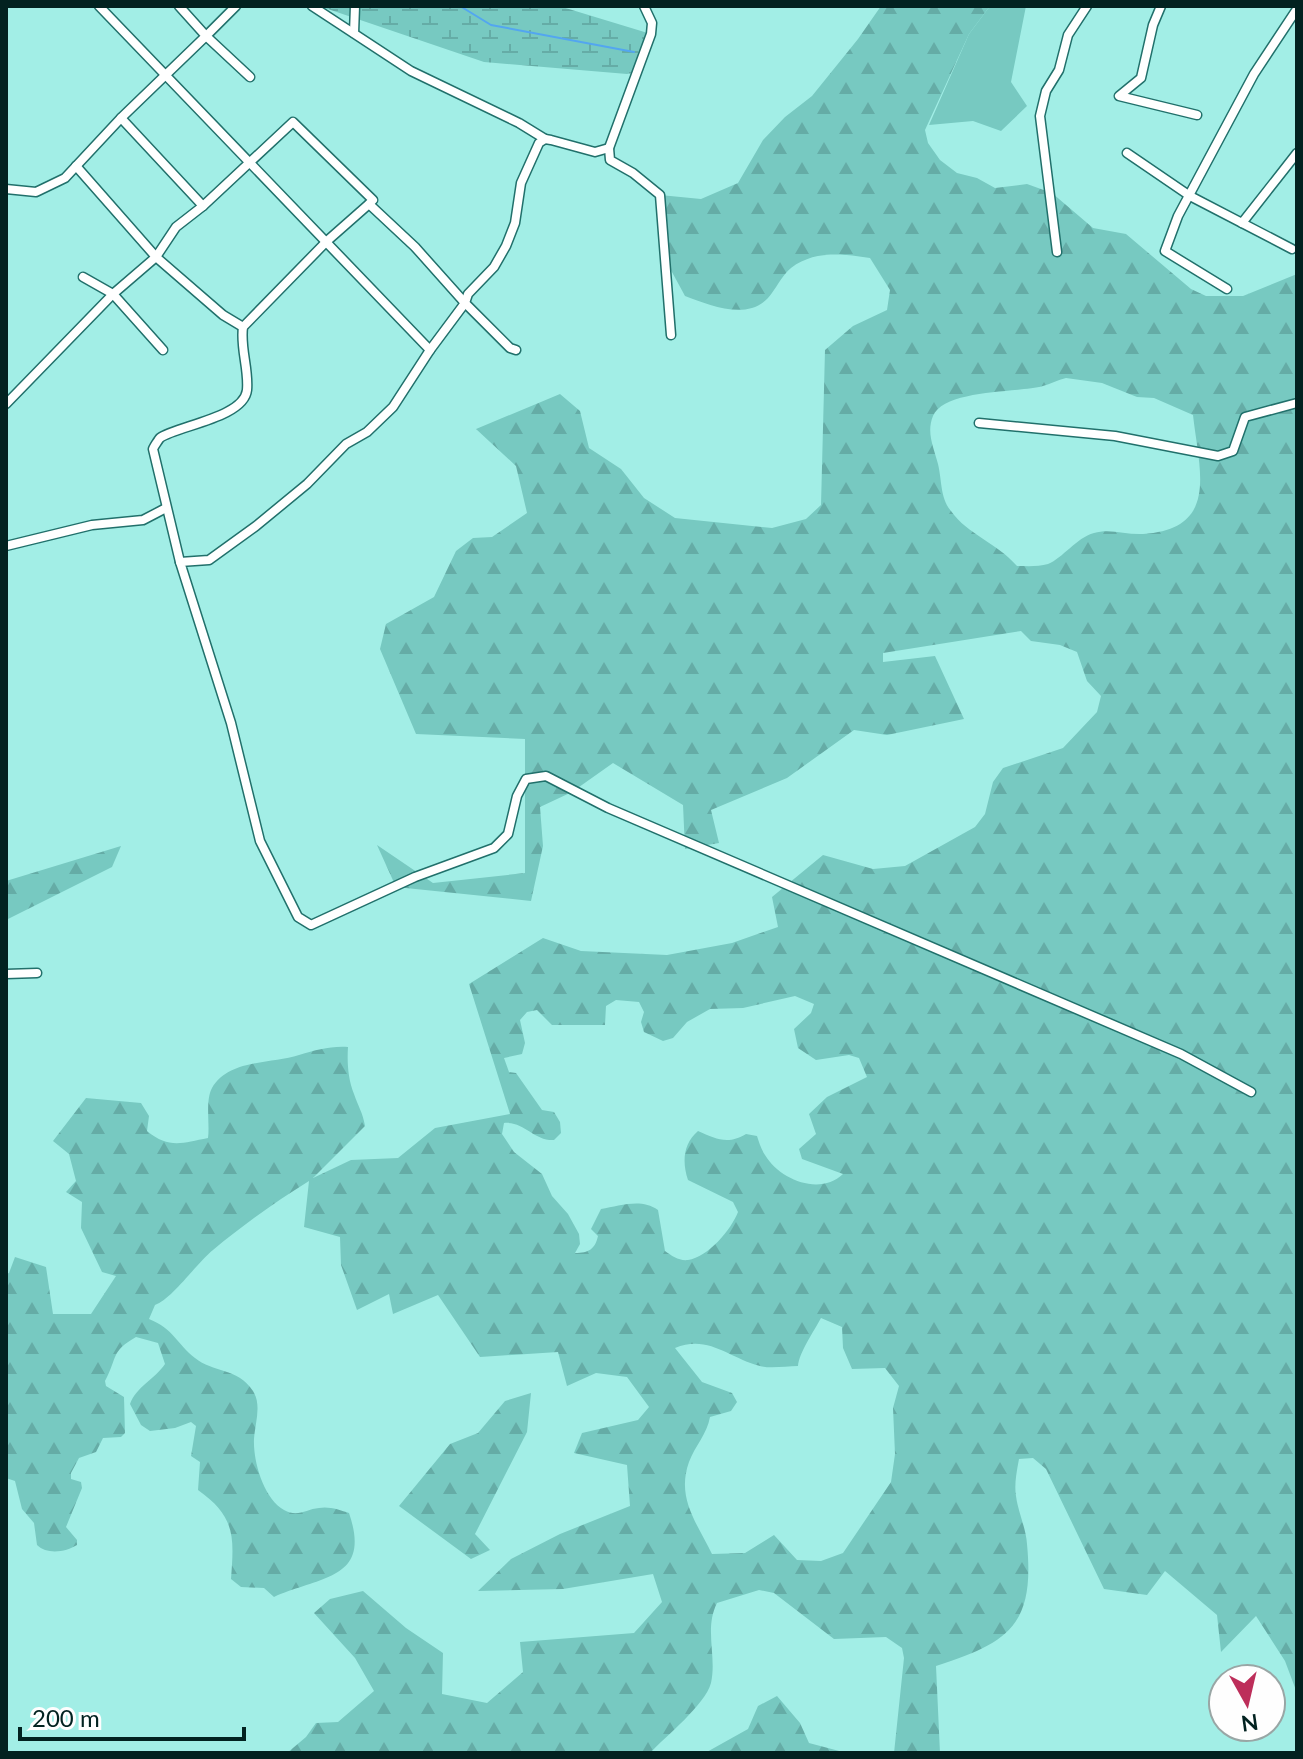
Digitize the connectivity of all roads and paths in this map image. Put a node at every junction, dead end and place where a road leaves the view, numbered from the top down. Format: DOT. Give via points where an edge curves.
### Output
graph roads {
  1 [pos="99,6"];
  2 [pos="179,6"];
  3 [pos="236,6"];
  4 [pos="312,6"];
  5 [pos="355,6"];
  6 [pos="644,6"];
  7 [pos="1087,6"];
  8 [pos="1161,6"];
  9 [pos="1297,9"];
  10 [pos="354,33"];
  11 [pos="206,36"];
  12 [pos="165,75"];
  13 [pos="250,77"];
  14 [pos="1197,115"];
  15 [pos="121,118"];
  16 [pos="545,139"];
  17 [pos="609,148"];
  18 [pos="1127,153"];
  19 [pos="1297,153"];
  20 [pos="250,161"];
  21 [pos="76,166"];
  22 [pos="6,189"];
  23 [pos="1190,196"];
  24 [pos="369,204"];
  25 [pos="203,206"];
  26 [pos="1242,223"];
  27 [pos="327,241"];
  28 [pos="1292,249"];
  29 [pos="1057,252"];
  30 [pos="156,257"];
  31 [pos="83,277"];
  32 [pos="1227,289"];
  33 [pos="113,294"];
  34 [pos="465,303"];
  35 [pos="243,327"];
  36 [pos="671,335"];
  37 [pos="163,350"];
  38 [pos="430,350"];
  39 [pos="516,350"];
  40 [pos="1297,403"];
  41 [pos="6,404"];
  42 [pos="979,423"];
  43 [pos="166,508"];
  44 [pos="6,546"];
  45 [pos="180,562"];
  46 [pos="37,973"];
  47 [pos="6,974"];
  48 [pos="1251,1092"];
  1 -- 12 [label="street"];
  2 -- 11 [label="street"];
  3 -- 11 [label="street"];
  4 -- 10 [label="street"];
  5 -- 10 [label="street"];
  6 -- 17 [label="street" via="651,34"];
  7 -- 29 [label="street" via="1068,35 1040,116"];
  8 -- 14 [label="street" via="1141,78 1119,96"];
  9 -- 23 [label="street" via="1254,74"];
  10 -- 16 [label="street" via="411,71"];
  11 -- 12 [label="street"];
  11 -- 13 [label="street"];
  12 -- 15 [label="street"];
  12 -- 20 [label="street"];
  15 -- 21 [label="street"];
  15 -- 25 [label="street"];
  16 -- 17 [label="street" via="595,152"];
  16 -- 34 [label="street" via="521,183 506,246"];
  17 -- 36 [label="street" via="610,160 660,195"];
  18 -- 23 [label="street"];
  19 -- 26 [label="street"];
  20 -- 24 [label="street" via="293,122 373,200"];
  20 -- 25 [label="street"];
  20 -- 27 [label="street"];
  21 -- 22 [label="street" via="65,178 36,192"];
  21 -- 30 [label="street"];
  23 -- 26 [label="street"];
  23 -- 32 [label="street" via="1165,251"];
  24 -- 27 [label="street"];
  24 -- 34 [label="street"];
  25 -- 30 [label="street" via="176,227"];
  26 -- 28 [label="street"];
  27 -- 35 [label="street"];
  27 -- 38 [label="street"];
  30 -- 33 [label="street"];
  30 -- 35 [label="street"];
  31 -- 33 [label="street"];
  33 -- 37 [label="street"];
  33 -- 41 [label="street"];
  34 -- 38 [label="street"];
  34 -- 39 [label="street"];
  35 -- 43 [label="street" via="244,399 201,424 159,438 153,449"];
  38 -- 45 [label="street" via="393,407 307,484 209,560"];
  40 -- 42 [label="street" via="1245,417 1233,451 1218,456 1115,436"];
  43 -- 44 [label="street" via="143,520 92,525"];
  43 -- 45 [label="street"];
  45 -- 48 [label="street" via="231,723 260,841 298,917 311,925 494,848 508,834 526,779 546,776 608,808 1181,1054"];
  46 -- 47 [label="street"];
}
